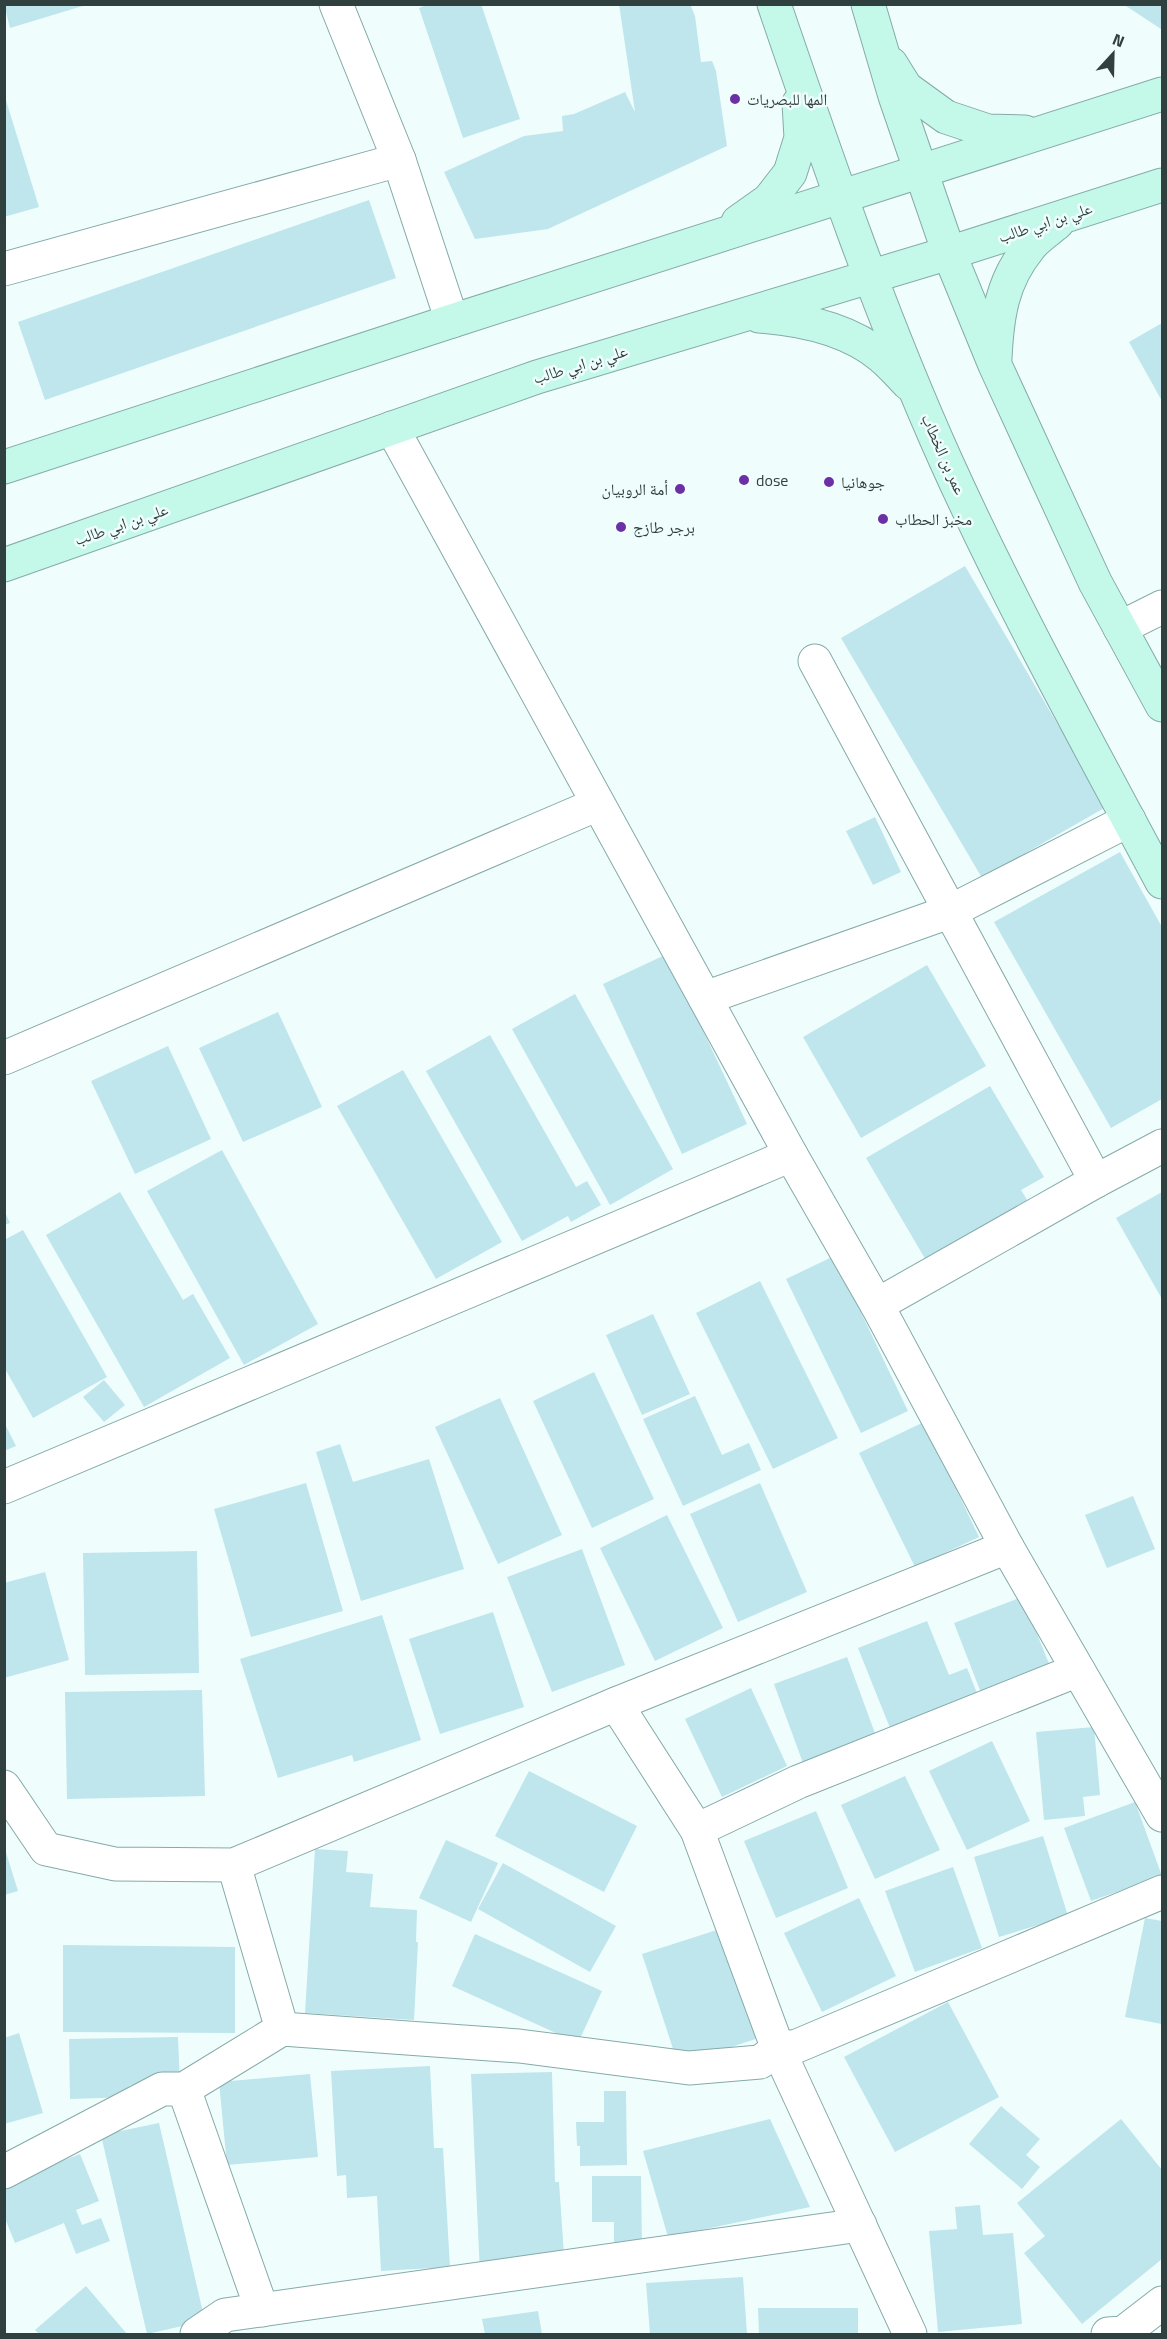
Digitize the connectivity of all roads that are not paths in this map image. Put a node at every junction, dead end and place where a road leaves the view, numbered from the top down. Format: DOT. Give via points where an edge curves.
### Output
graph roads {
  1 [pos="336,4"];
  2 [pos="774,4"];
  3 [pos="868,4"];
  4 [pos="880,45"];
  5 [pos="798,74"];
  6 [pos="1162,94"];
  7 [pos="1042,133"];
  8 [pos="399,160"];
  9 [pos="921,171"];
  10 [pos="1162,185"];
  11 [pos="840,197"];
  12 [pos="1066,216"];
  13 [pos="718,237"];
  14 [pos="949,253"];
  15 [pos="4,269"];
  16 [pos="869,277"];
  17 [pos="742,315"];
  18 [pos="452,321"];
  19 [pos="995,366"];
  20 [pos="918,394"];
  21 [pos="392,428"];
  22 [pos="4,467"];
  23 [pos="4,565"];
  24 [pos="1162,607"];
  25 [pos="1120,628"];
  26 [pos="815,661"];
  27 [pos="1162,705"];
  28 [pos="598,804"];
  29 [pos="1129,820"];
  30 [pos="1162,882"];
  31 [pos="949,912"];
  32 [pos="705,998"];
  33 [pos="4,1058"];
  34 [pos="1162,1146"];
  35 [pos="791,1155"];
  36 [pos="1096,1181"];
  37 [pos="877,1305"];
  38 [pos="4,1486"];
  39 [pos="1007,1547"];
  40 [pos="1078,1670"];
  41 [pos="616,1704"];
  42 [pos="4,1787"];
  43 [pos="1162,1815"];
  44 [pos="697,1830"];
  45 [pos="234,1865"];
  46 [pos="1162,1892"];
  47 [pos="282,2029"];
  48 [pos="778,2049"];
  49 [pos="184,2089"];
  50 [pos="4,2172"];
  51 [pos="861,2225"];
  52 [pos="1162,2303"];
  53 [pos="262,2310"];
  54 [pos="197,2334"];
  55 [pos="910,2334"];
  56 [pos="1118,2334"];
  1 -- 8 [label="street"];
  2 -- 5 [label="main road, عمر بن الخطاب"];
  3 -- 4 [label="main road"];
  4 -- 7 [label="main road" via="906,88 946,117 988,130"];
  4 -- 9 [label="main road"];
  5 -- 11 [label="main road, عمر بن الخطاب"];
  5 -- 13 [label="main road" via="801,138 790,173 769,200"];
  6 -- 7 [label="main road"];
  7 -- 9 [label="main road"];
  8 -- 15 [label="street"];
  8 -- 18 [label="street"];
  9 -- 11 [label="main road"];
  9 -- 14 [label="main road"];
  10 -- 12 [label="main road, علي بن ابي طالب"];
  11 -- 13 [label="main road"];
  11 -- 16 [label="main road, عمر بن الخطاب"];
  12 -- 14 [label="main road, علي بن ابي طالب"];
  12 -- 19 [label="main road" via="1030,246 1008,280 997,320"];
  13 -- 18 [label="main road"];
  14 -- 16 [label="main road, علي بن ابي طالب"];
  14 -- 19 [label="main road"];
  16 -- 17 [label="main road, علي بن ابي طالب"];
  16 -- 20 [label="main road, عمر بن الخطاب"];
  17 -- 20 [label="main road" via="794,319 841,333 881,356"];
  17 -- 21 [label="main road, علي بن ابي طالب" via="537,377"];
  18 -- 22 [label="main road"];
  19 -- 25 [label="main road"];
  20 -- 29 [label="main road, عمر بن الخطاب" via="1025,624"];
  21 -- 23 [label="main road, علي بن ابي طالب"];
  21 -- 28 [label="street"];
  24 -- 25 [label="street"];
  25 -- 27 [label="main road"];
  26 -- 31 [label="street"];
  28 -- 32 [label="street"];
  28 -- 33 [label="street"];
  29 -- 30 [label="main road, عمر بن الخطاب"];
  29 -- 31 [label="street"];
  31 -- 32 [label="street"];
  31 -- 36 [label="street"];
  32 -- 35 [label="street"];
  34 -- 36 [label="street"];
  35 -- 37 [label="street"];
  35 -- 38 [label="street"];
  36 -- 37 [label="street"];
  37 -- 39 [label="street"];
  39 -- 40 [label="street"];
  39 -- 41 [label="street"];
  40 -- 43 [label="street"];
  40 -- 44 [label="street" via="798,1782"];
  41 -- 44 [label="street"];
  41 -- 45 [label="street"];
  42 -- 45 [label="street" via="46,1849 115,1864"];
  44 -- 48 [label="street"];
  45 -- 47 [label="street"];
  46 -- 48 [label="street" via="797,2046"];
  47 -- 48 [label="street" via="519,2046 689,2068 760,2062"];
  47 -- 49 [label="street"];
  48 -- 51 [label="street"];
  49 -- 50 [label="street" via="162,2089"];
  49 -- 53 [label="street"];
  51 -- 53 [label="street"];
  51 -- 55 [label="street"];
  52 -- 56 [label="street"];
  53 -- 54 [label="street" via="225,2315"];
}
